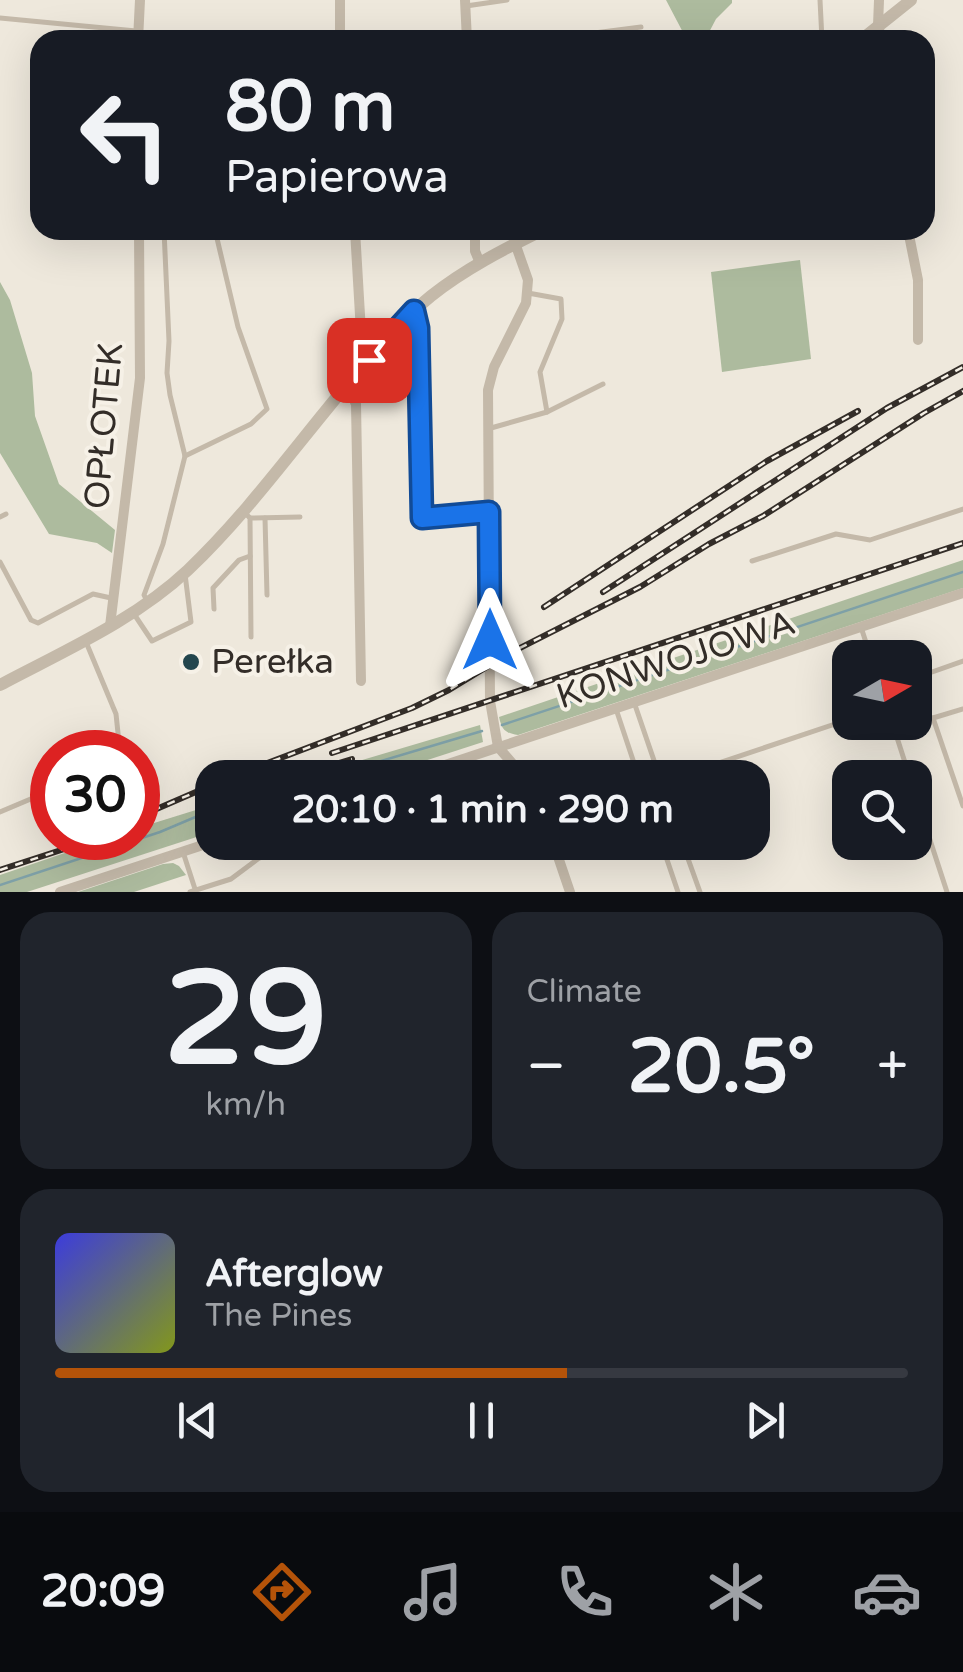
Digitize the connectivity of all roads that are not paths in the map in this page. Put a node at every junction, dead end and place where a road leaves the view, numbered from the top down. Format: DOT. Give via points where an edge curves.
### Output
graph roads {
  1 [pos="140,0"];
  2 [pos="340,0"];
  3 [pos="507,0"];
  4 [pos="820,0"];
  5 [pos="878,0"];
  6 [pos="911,0"];
  7 [pos="466,3"];
  8 [pos="0,18"];
  9 [pos="640,27"];
  10 [pos="92,30"];
  11 [pos="138,30"];
  12 [pos="340,30"];
  13 [pos="467,30"];
  14 [pos="617,30"];
  15 [pos="822,30"];
  16 [pos="880,30"];
  17 [pos="883,30"];
  18 [pos="140,240"];
  19 [pos="164,240"];
  20 [pos="217,240"];
  21 [pos="355,240"];
  22 [pos="475,240"];
  23 [pos="522,240"];
  24 [pos="910,240"];
  25 [pos="516,243"];
  26 [pos="480,263"];
  27 [pos="527,292"];
  28 [pos="414,311"];
  29 [pos="918,340"];
  30 [pos="369,360"];
  31 [pos="603,384"];
  32 [pos="347,385"];
  33 [pos="547,412"];
  34 [pos="488,429"];
  35 [pos="184,456"];
  36 [pos="963,508"];
  37 [pos="489,512"];
  38 [pos="246,514"];
  39 [pos="300,517"];
  40 [pos="265,518"];
  41 [pos="250,556"];
  42 [pos="0,562"];
  43 [pos="752,562"];
  44 [pos="185,572"];
  45 [pos="963,593"];
  46 [pos="266,596"];
  47 [pos="114,598"];
  48 [pos="147,602"];
  49 [pos="214,610"];
  50 [pos="132,612"];
  51 [pos="110,626"];
  52 [pos="861,627"];
  53 [pos="252,638"];
  54 [pos="85,640"];
  55 [pos="865,640"];
  56 [pos="963,661"];
  57 [pos="932,672"];
  58 [pos="361,681"];
  59 [pos="0,685"];
  60 [pos="634,703"];
  61 [pos="616,709"];
  62 [pos="963,709"];
  63 [pos="933,718"];
  64 [pos="832,725"];
  65 [pos="118,730"];
  66 [pos="498,747"];
  67 [pos="507,758"];
  68 [pos="459,760"];
  69 [pos="633,760"];
  70 [pos="654,760"];
  71 [pos="728,760"];
  72 [pos="30,799"];
  73 [pos="963,806"];
  74 [pos="0,812"];
  75 [pos="195,848"];
  76 [pos="932,848"];
  77 [pos="183,852"];
  78 [pos="256,860"];
  79 [pos="559,860"];
  80 [pos="667,860"];
  81 [pos="688,860"];
  82 [pos="194,891"];
  83 [pos="60,892"];
  84 [pos="570,892"];
  85 [pos="678,892"];
  86 [pos="700,892"];
  87 [pos="946,892"];
  1 -- 11 [label="street"];
  2 -- 12 [label="street"];
  3 -- 7 [label="lane"];
  4 -- 15 [label="lane"];
  5 -- 16 [label="street"];
  6 -- 17 [label="street"];
  7 -- 13 [label="street"];
  8 -- 10 [label="lane"];
  9 -- 14 [label="lane"];
  18 -- 47 [label="street, OPŁOTEK" via="140,378"];
  19 -- 35 [label="lane" via="167,374"];
  20 -- 35 [label="lane" via="267,409 251,424"];
  21 -- 30 [label="street" via="362,349"];
  22 -- 26 [label="street"];
  23 -- 25 [label="street"];
  24 -- 29 [label="street"];
  25 -- 26 [label="street"];
  25 -- 27 [label="street"];
  26 -- 28 [label="street"];
  27 -- 33 [label="lane" via="561,300 562,319 540,372"];
  27 -- 34 [label="street" via="494,368"];
  28 -- 30 [label="street"];
  28 -- 37 [label="street" via="422,518"];
  30 -- 32 [label="street"];
  31 -- 33 [label="lane"];
  32 -- 38 [label="street"];
  32 -- 58 [label="street" via="356,404"];
  33 -- 34 [label="lane"];
  34 -- 37 [label="street"];
  35 -- 48 [label="lane"];
  36 -- 43 [label="lane" via="870,540 836,534"];
  37 -- 66 [label="street" via="490,700"];
  38 -- 40 [label="lane"];
  38 -- 41 [label="lane"];
  38 -- 44 [label="street"];
  39 -- 40 [label="lane"];
  40 -- 46 [label="lane"];
  41 -- 49 [label="lane" via="214,588"];
  41 -- 53 [label="lane"];
  42 -- 47 [label="lane" via="38,623 93,594"];
  44 -- 48 [label="street"];
  44 -- 50 [label="lane" via="191,622 152,641"];
  45 -- 52 [label="street, KONWOJOWA"];
  47 -- 51 [label="street, OPŁOTEK"];
  48 -- 50 [label="street"];
  50 -- 51 [label="street"];
  51 -- 54 [label="street"];
  52 -- 55 [label="lane"];
  52 -- 60 [label="street, KONWOJOWA"];
  54 -- 59 [label="street"];
  54 -- 65 [label="lane"];
  56 -- 57 [label="lane"];
  60 -- 61 [label="street, KONWOJOWA"];
  60 -- 70 [label="lane"];
  61 -- 66 [label="street, KONWOJOWA"];
  61 -- 69 [label="lane"];
  62 -- 63 [label="lane"];
  63 -- 73 [label="lane"];
  64 -- 71 [label="lane"];
  66 -- 67 [label="street"];
  66 -- 68 [label="street, KONWOJOWA"];
  72 -- 74 [label="lane"];
  75 -- 77 [label="street"];
  76 -- 87 [label="lane"];
  77 -- 82 [label="lane"];
  77 -- 83 [label="street"];
  78 -- 82 [label="lane"];
  79 -- 84 [label="street"];
  80 -- 85 [label="lane"];
  81 -- 86 [label="lane"];
}
